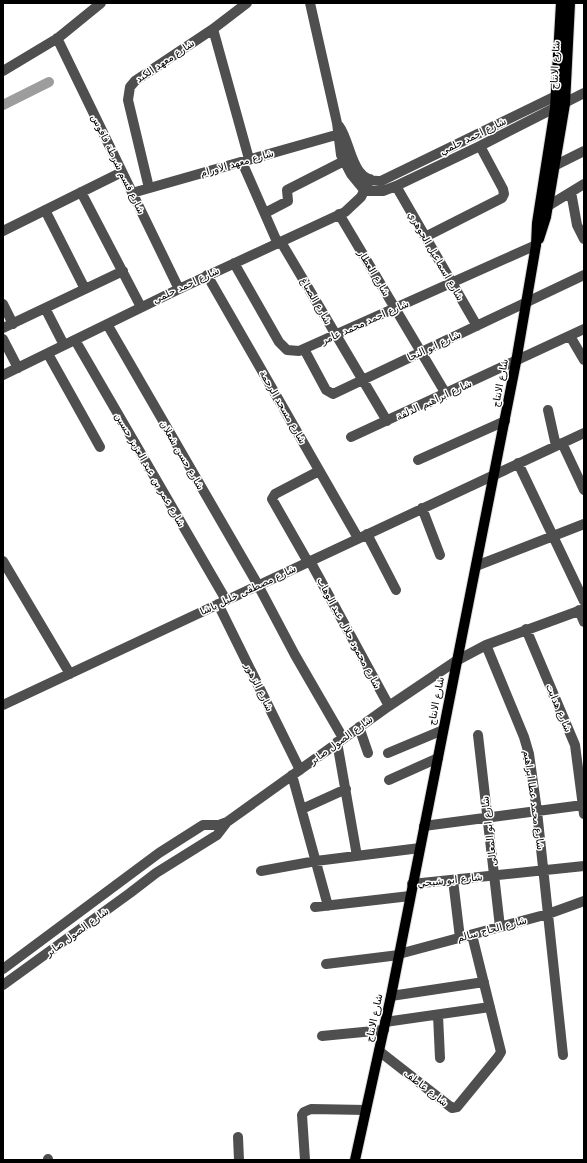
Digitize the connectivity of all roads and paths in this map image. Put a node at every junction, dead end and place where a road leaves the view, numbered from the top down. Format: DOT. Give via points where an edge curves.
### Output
graph roads {
  1 [pos="101,3"];
  2 [pos="247,3"];
  3 [pos="310,3"];
  4 [pos="561,3"];
  5 [pos="570,3"];
  6 [pos="212,29"];
  7 [pos="57,38"];
  8 [pos="3,71"];
  9 [pos="582,93"];
  10 [pos="561,94"];
  11 [pos="560,106"];
  12 [pos="340,134"];
  13 [pos="480,146"];
  14 [pos="584,151"];
  15 [pos="246,160"];
  16 [pos="344,161"];
  17 [pos="554,166"];
  18 [pos="122,172"];
  19 [pos="370,179"];
  20 [pos="584,184"];
  21 [pos="396,186"];
  22 [pos="149,188"];
  23 [pos="365,191"];
  24 [pos="81,192"];
  25 [pos="571,192"];
  26 [pos="132,193"];
  27 [pos="548,206"];
  28 [pos="45,210"];
  29 [pos="265,214"];
  30 [pos="339,214"];
  31 [pos="3,231"];
  32 [pos="426,237"];
  33 [pos="584,239"];
  34 [pos="280,243"];
  35 [pos="536,245"];
  36 [pos="234,263"];
  37 [pos="123,271"];
  38 [pos="584,275"];
  39 [pos="207,276"];
  40 [pos="452,283"];
  41 [pos="85,289"];
  42 [pos="179,289"];
  43 [pos="526,303"];
  44 [pos="3,304"];
  45 [pos="141,307"];
  46 [pos="45,308"];
  47 [pos="395,308"];
  48 [pos="13,324"];
  49 [pos="107,324"];
  50 [pos="477,326"];
  51 [pos="3,328"];
  52 [pos="584,329"];
  53 [pos="336,335"];
  54 [pos="570,336"];
  55 [pos="3,339"];
  56 [pos="75,340"];
  57 [pos="64,345"];
  58 [pos="304,349"];
  59 [pos="421,352"];
  60 [pos="48,354"];
  61 [pos="584,360"];
  62 [pos="516,362"];
  63 [pos="18,368"];
  64 [pos="3,375"];
  65 [pos="363,380"];
  66 [pos="446,394"];
  67 [pos="548,410"];
  68 [pos="387,421"];
  69 [pos="504,421"];
  70 [pos="584,433"];
  71 [pos="351,438"];
  72 [pos="559,445"];
  73 [pos="100,447"];
  74 [pos="418,460"];
  75 [pos="518,463"];
  76 [pos="319,471"];
  77 [pos="494,475"];
  78 [pos="584,490"];
  79 [pos="422,508"];
  80 [pos="584,524"];
  81 [pos="363,536"];
  82 [pos="553,536"];
  83 [pos="440,555"];
  84 [pos="3,561"];
  85 [pos="309,562"];
  86 [pos="476,566"];
  87 [pos="258,585"];
  88 [pos="396,590"];
  89 [pos="584,601"];
  90 [pos="222,602"];
  91 [pos="582,610"];
  92 [pos="584,622"];
  93 [pos="526,629"];
  94 [pos="486,645"];
  95 [pos="456,661"];
  96 [pos="70,674"];
  97 [pos="3,706"];
  98 [pos="388,706"];
  99 [pos="359,727"];
  100 [pos="443,730"];
  101 [pos="478,735"];
  102 [pos="340,740"];
  103 [pos="580,743"];
  104 [pos="368,752"];
  105 [pos="388,753"];
  106 [pos="438,758"];
  107 [pos="296,772"];
  108 [pos="389,780"];
  109 [pos="346,789"];
  110 [pos="302,809"];
  111 [pos="583,810"];
  112 [pos="537,811"];
  113 [pos="488,818"];
  114 [pos="227,822"];
  115 [pos="424,826"];
  116 [pos="420,848"];
  117 [pos="358,856"];
  118 [pos="316,861"];
  119 [pos="584,866"];
  120 [pos="262,870"];
  121 [pos="544,871"];
  122 [pos="494,876"];
  123 [pos="453,880"];
  124 [pos="412,884"];
  125 [pos="410,896"];
  126 [pos="584,901"];
  127 [pos="328,906"];
  128 [pos="315,908"];
  129 [pos="548,914"];
  130 [pos="500,927"];
  131 [pos="472,935"];
  132 [pos="460,938"];
  133 [pos="399,954"];
  134 [pos="326,964"];
  135 [pos="3,969"];
  136 [pos="484,982"];
  137 [pos="3,985"];
  138 [pos="391,996"];
  139 [pos="490,1007"];
  140 [pos="438,1014"];
  141 [pos="384,1026"];
  142 [pos="322,1036"];
  143 [pos="379,1051"];
  144 [pos="562,1055"];
  145 [pos="440,1058"];
  146 [pos="366,1110"];
  147 [pos="238,1137"];
  148 [pos="239,1160"];
  149 [pos="305,1160"];
  150 [pos="355,1160"];
  1 -- 7 [label="street"];
  2 -- 6 [label="street, شارع معهد الكبد"];
  3 -- 12 [label="street"];
  4 -- 10 [label="main road, شارع الانتاج"];
  5 -- 10 [label="main road, شارع الانتاج"];
  6 -- 15 [label="street, شارع الصباغ"];
  6 -- 22 [label="street, شارع معهد الكبد" via="135,81 130,87 128,100"];
  7 -- 8 [label="street"];
  7 -- 18 [label="street, شارع قسم شرطة فاقوس"];
  9 -- 10 [label="street"];
  9 -- 11 [label="street, شارع احمد حلمي"];
  10 -- 11 [label="main road, شارع الانتاج"];
  10 -- 19 [label="street, شارع احمد حلمي" via="392,177 381,181"];
  11 -- 13 [label="street, شارع احمد حلمي"];
  11 -- 17 [label="main road, شارع الانتاج"];
  11 -- 35 [label="main road, شارع الانتاج" via="537,224"];
  12 -- 15 [label="street, شارع معهد الاورام"];
  12 -- 16 [label="street"];
  12 -- 19 [label="street" via="355,164"];
  13 -- 21 [label="street, شارع احمد حلمي"];
  13 -- 32 [label="street" via="503,189 502,198 499,202"];
  14 -- 17 [label="street"];
  15 -- 22 [label="street, شارع معهد الاورام"];
  15 -- 29 [label="street, شارع الصباغ"];
  16 -- 23 [label="street"];
  16 -- 29 [label="street" via="287,190 288,201"];
  17 -- 27 [label="main road, شارع الانتاج"];
  18 -- 24 [label="street"];
  18 -- 26 [label="street, شارع قسم شرطة فاقوس"];
  19 -- 23 [label="street, شارع احمد حلمي"];
  20 -- 25 [label="street"];
  21 -- 23 [label="street, شارع احمد حلمي" via="383,191"];
  21 -- 32 [label="street, شارع اسماعيل الجوهري"];
  22 -- 26 [label="street, شارع معهد الاورام"];
  23 -- 30 [label="street, شارع احمد حلمي" via="356,203"];
  24 -- 28 [label="street"];
  24 -- 37 [label="street"];
  25 -- 27 [label="street"];
  25 -- 33 [label="street" via="577,224"];
  26 -- 42 [label="street, شارع قسم شرطة فاقوس"];
  27 -- 35 [label="main road, شارع الانتاج"];
  28 -- 31 [label="street"];
  28 -- 41 [label="street"];
  29 -- 34 [label="street, شارع الصباغ"];
  30 -- 34 [label="street, شارع احمد حلمي"];
  30 -- 47 [label="street, شارع العطار"];
  32 -- 40 [label="street, شارع اسماعيل الجوهري"];
  34 -- 36 [label="street, شارع احمد حلمي"];
  34 -- 53 [label="street, شارع الصباغ"];
  35 -- 40 [label="street, شارع احمد محمد عامر"];
  35 -- 43 [label="main road, شارع الانتاج"];
  36 -- 39 [label="street, شارع احمد حلمي"];
  36 -- 58 [label="street, شارع احمد محمد عامر" via="283,347 293,351"];
  37 -- 41 [label="street"];
  37 -- 45 [label="street"];
  38 -- 43 [label="street, شارع ابو النجا"];
  39 -- 42 [label="street, شارع احمد حلمي"];
  39 -- 76 [label="street, شارع مسجد الرحمة"];
  40 -- 47 [label="street, شارع احمد محمد عامر"];
  40 -- 50 [label="street, شارع اسماعيل الجوهري"];
  41 -- 46 [label="street"];
  42 -- 45 [label="street, شارع احمد حلمي"];
  43 -- 50 [label="street, شارع ابو النجا"];
  43 -- 62 [label="main road, شارع الانتاج"];
  44 -- 48 [label="street"];
  45 -- 49 [label="street, شارع احمد حلمي"];
  46 -- 48 [label="street"];
  46 -- 57 [label="street"];
  47 -- 53 [label="street, شارع احمد محمد عامر"];
  47 -- 59 [label="street, شارع العطار"];
  48 -- 51 [label="street"];
  49 -- 56 [label="street, شارع احمد حلمي"];
  49 -- 87 [label="street, شارع حسن شعلان"];
  50 -- 59 [label="street, شارع ابو النجا"];
  52 -- 54 [label="street, شارع ابراهيم الدلفة"];
  53 -- 58 [label="street, شارع احمد محمد عامر"];
  53 -- 65 [label="street, شارع الصباغ"];
  54 -- 61 [label="street"];
  54 -- 62 [label="street, شارع ابراهيم الدلفة"];
  55 -- 63 [label="street"];
  56 -- 57 [label="street, شارع احمد حلمي"];
  56 -- 90 [label="street, شارع عمر بن عبد العزيز حسين"];
  57 -- 60 [label="street, شارع احمد حلمي"];
  58 -- 65 [label="street, شارع ابو النجا" via="329,393 334,394"];
  59 -- 65 [label="street, شارع ابو النجا"];
  59 -- 66 [label="street, شارع العطار"];
  60 -- 63 [label="street, شارع احمد حلمي"];
  60 -- 73 [label="street"];
  62 -- 66 [label="street, شارع ابراهيم الدلفة"];
  62 -- 69 [label="main road, شارع الانتاج"];
  63 -- 64 [label="street, شارع احمد حلمي"];
  65 -- 68 [label="street, شارع الصباغ"];
  66 -- 68 [label="street, شارع ابراهيم الدلفة"];
  67 -- 72 [label="street"];
  68 -- 71 [label="street, شارع ابراهيم الدلفة"];
  69 -- 74 [label="street"];
  69 -- 77 [label="main road, شارع الانتاج"];
  70 -- 72 [label="street, شارع مصطفى خليل باشا"];
  72 -- 75 [label="street, شارع مصطفى خليل باشا"];
  72 -- 78 [label="street"];
  75 -- 77 [label="street, شارع مصطفى خليل باشا"];
  75 -- 82 [label="street"];
  76 -- 81 [label="street, شارع مسجد الرحمة"];
  76 -- 85 [label="street, شارع محمود جلال عبد الوهاب" via="275,494 272,499"];
  77 -- 79 [label="street, شارع مصطفى خليل باشا"];
  77 -- 86 [label="main road, شارع الانتاج"];
  79 -- 81 [label="street, شارع مصطفى خليل باشا"];
  79 -- 83 [label="street"];
  80 -- 82 [label="street"];
  81 -- 85 [label="street, شارع مصطفى خليل باشا"];
  81 -- 88 [label="street, شارع مسجد الرحمة"];
  82 -- 86 [label="street"];
  82 -- 89 [label="street"];
  84 -- 96 [label="street"];
  85 -- 87 [label="street, شارع مصطفى خليل باشا"];
  85 -- 98 [label="street, شارع محمود جلال عبد الوهاب"];
  86 -- 95 [label="main road, شارع الانتاج"];
  87 -- 90 [label="street, شارع مصطفى خليل باشا"];
  87 -- 102 [label="street, شارع حسن شعلان"];
  90 -- 96 [label="street, شارع مصطفى خليل باشا"];
  90 -- 107 [label="street, شارع الزهور"];
  91 -- 92 [label="street"];
  91 -- 93 [label="street, شارع الصول صابر"];
  93 -- 94 [label="street, شارع الصول صابر"];
  93 -- 103 [label="street, شارع هدايت"];
  94 -- 95 [label="street, شارع الصول صابر"];
  94 -- 112 [label="street, شارع محمد عطا ابراهيم" via="527,745"];
  95 -- 98 [label="street, شارع الصول صابر"];
  95 -- 100 [label="main road, شارع الانتاج"];
  96 -- 97 [label="street, شارع مصطفى خليل باشا"];
  98 -- 99 [label="street, شارع الصول صابر"];
  99 -- 102 [label="street, شارع الصول صابر"];
  99 -- 104 [label="street"];
  100 -- 105 [label="street"];
  100 -- 106 [label="main road, شارع الانتاج"];
  101 -- 113 [label="street, شارع ابو المعالى"];
  102 -- 107 [label="street, شارع الصول صابر"];
  102 -- 109 [label="street, شارع حسن شعلان"];
  103 -- 111 [label="street, شارع هدايت"];
  106 -- 108 [label="street"];
  106 -- 115 [label="main road, شارع الانتاج"];
  107 -- 110 [label="street, شارع الزهور"];
  107 -- 114 [label="street, شارع الصول صابر"];
  109 -- 110 [label="street"];
  109 -- 117 [label="street, شارع حسن شعلان"];
  110 -- 118 [label="street, شارع الزهور"];
  111 -- 112 [label="street"];
  112 -- 113 [label="street"];
  112 -- 121 [label="street, شارع محمد عطا ابراهيم"];
  113 -- 115 [label="street"];
  113 -- 122 [label="street, شارع ابو المعالى"];
  114 -- 135 [label="street, شارع الصول صابر" via="203,825 152,858"];
  114 -- 137 [label="street, شارع الصول صابر" via="217,835 156,873"];
  115 -- 116 [label="main road, شارع الانتاج"];
  116 -- 117 [label="street"];
  116 -- 124 [label="main road, شارع الانتاج"];
  117 -- 118 [label="street"];
  118 -- 120 [label="street"];
  118 -- 127 [label="street, شارع الزهور"];
  119 -- 121 [label="street, شارع ابو شيحي"];
  121 -- 122 [label="street, شارع ابو شيحي"];
  121 -- 129 [label="street, شارع محمد عطا ابراهيم"];
  122 -- 123 [label="street, شارع ابو شيحي"];
  122 -- 130 [label="street, شارع ابو المعالى"];
  123 -- 124 [label="street, شارع ابو شيحي"];
  123 -- 132 [label="street"];
  124 -- 125 [label="main road, شارع الانتاج"];
  125 -- 127 [label="street"];
  125 -- 133 [label="main road, شارع الانتاج"];
  126 -- 129 [label="street, شارع الحاج سالم"];
  127 -- 128 [label="street"];
  129 -- 130 [label="street, شارع الحاج سالم"];
  129 -- 144 [label="street, شارع محمد عطا ابراهيم"];
  130 -- 131 [label="street, شارع الحاج سالم"];
  131 -- 132 [label="street, شارع الحاج سالم"];
  131 -- 136 [label="street"];
  132 -- 133 [label="street, شارع الحاج سالم"];
  133 -- 134 [label="street, شارع الحاج سالم"];
  133 -- 138 [label="main road, شارع الانتاج"];
  136 -- 138 [label="street"];
  136 -- 139 [label="street"];
  138 -- 141 [label="main road, شارع الانتاج"];
  139 -- 140 [label="street"];
  139 -- 143 [label="street, شارع عاطف" via="501,1052 454,1108"];
  140 -- 141 [label="street"];
  140 -- 145 [label="street"];
  141 -- 142 [label="street"];
  141 -- 143 [label="main road, شارع الانتاج"];
  143 -- 146 [label="main road, شارع الانتاج"];
  146 -- 149 [label="street" via="304,1112 302,1119"];
  146 -- 150 [label="main road, شارع الانتاج"];
  147 -- 148 [label="street"];
}
